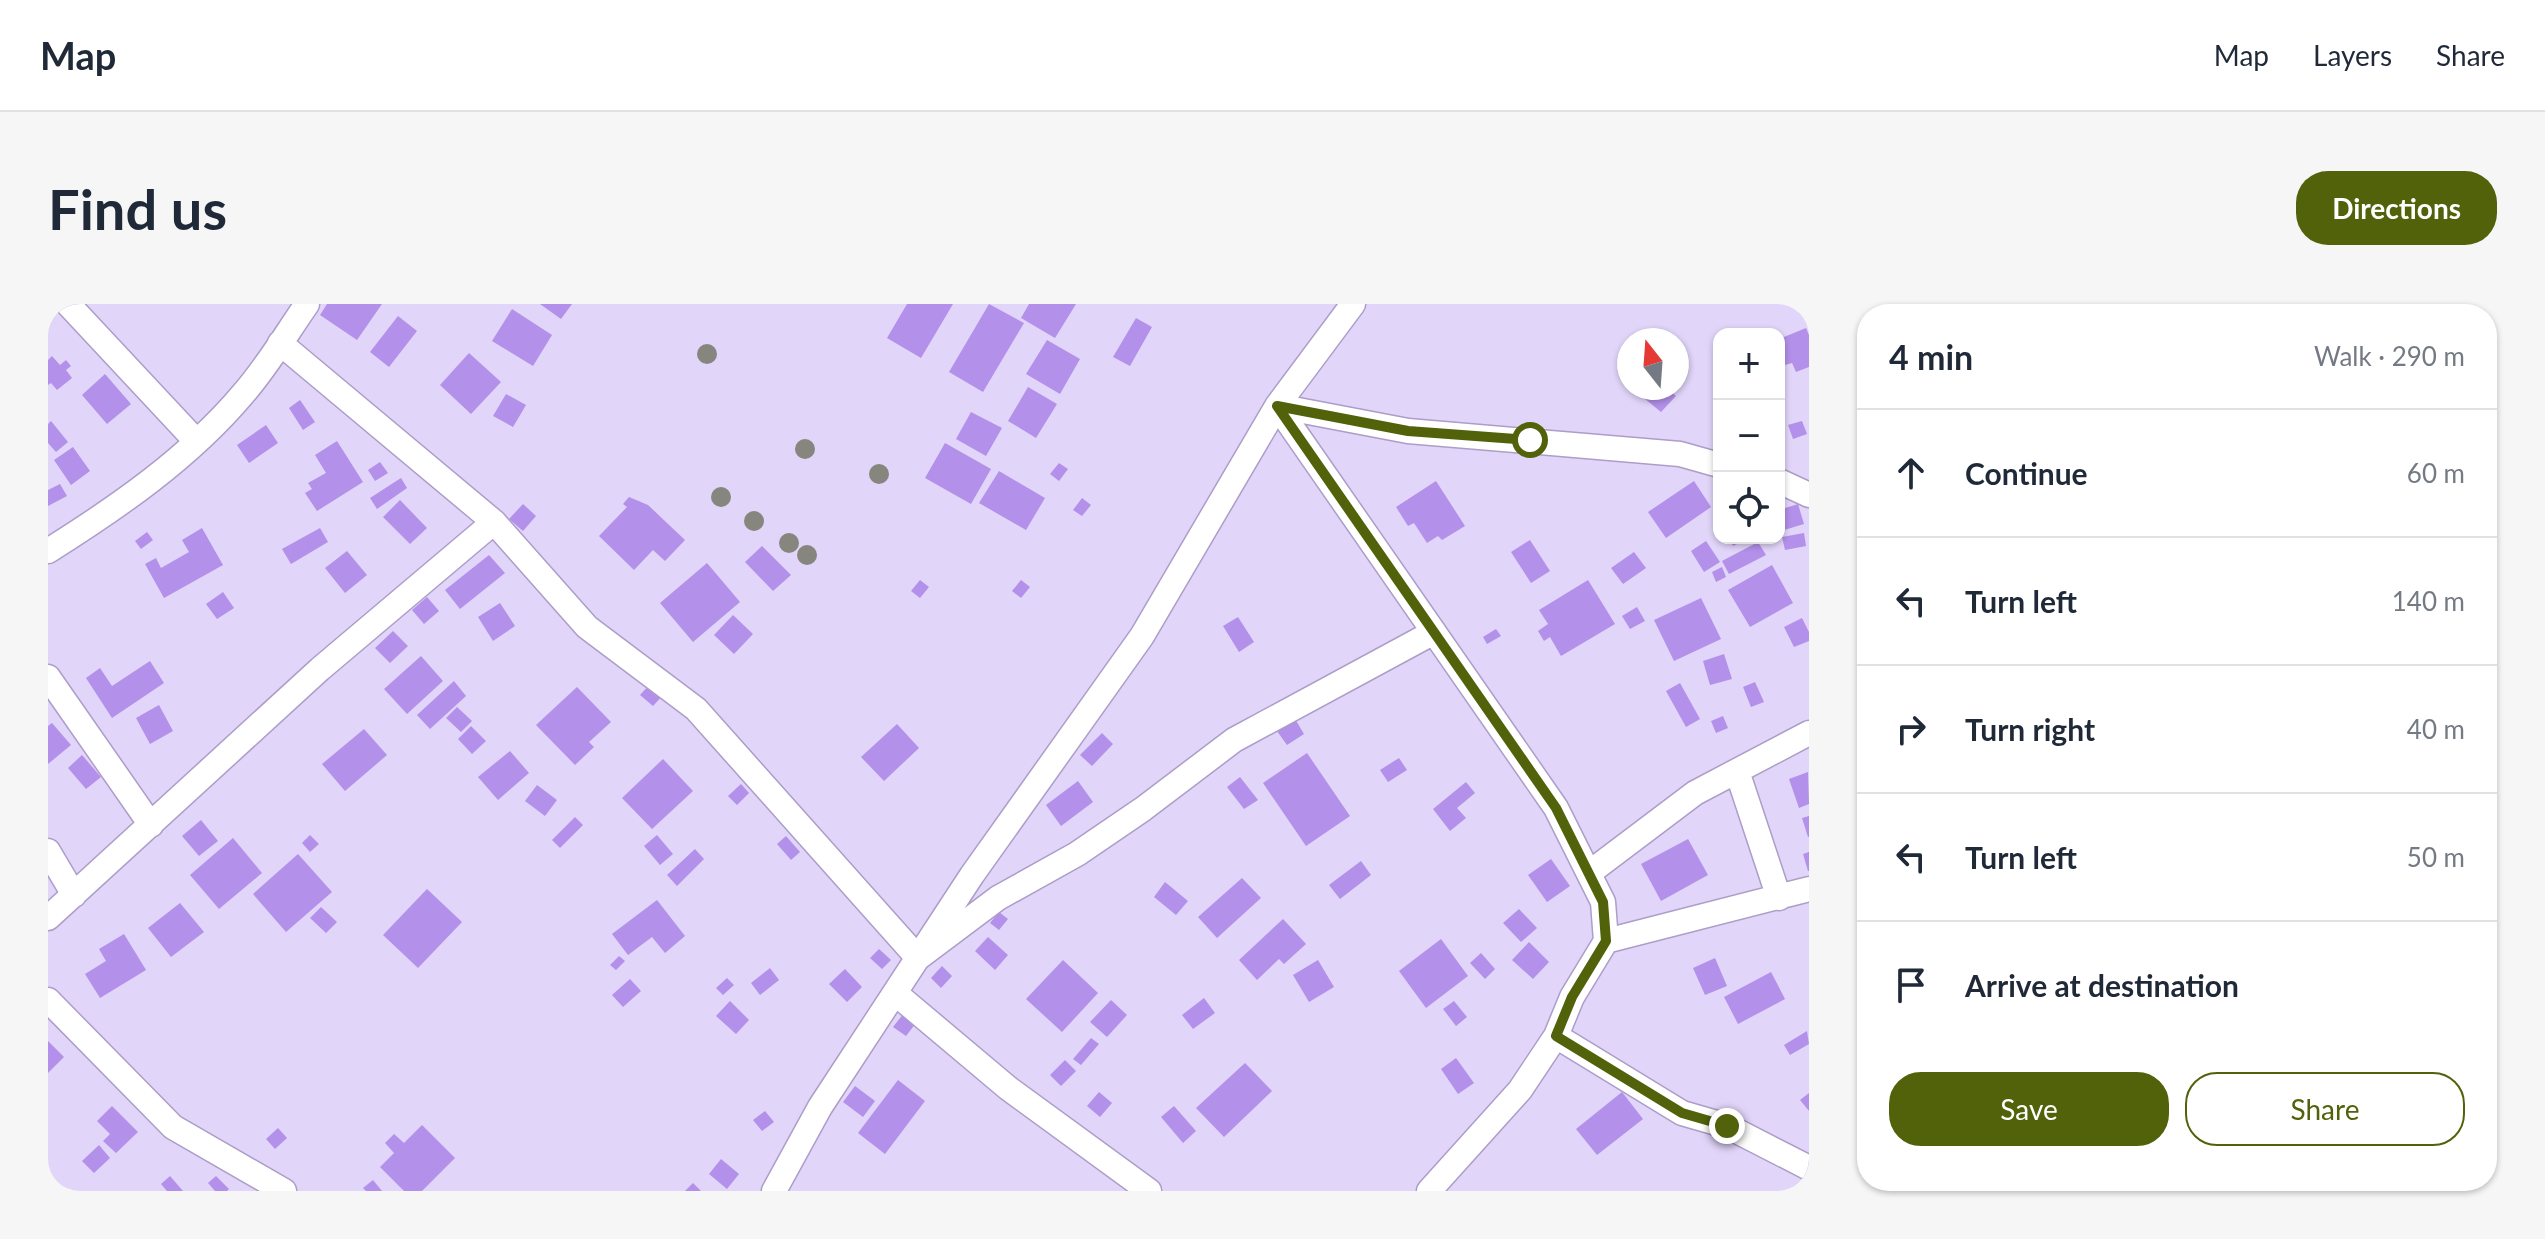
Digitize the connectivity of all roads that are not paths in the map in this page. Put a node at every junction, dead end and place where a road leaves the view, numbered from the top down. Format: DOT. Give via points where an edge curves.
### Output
graph roads {
  1 [pos="68,304"];
  2 [pos="307,304"];
  3 [pos="1353,304"];
  4 [pos="280,343"];
  5 [pos="1277,406"];
  6 [pos="196,441"];
  7 [pos="1713,463"];
  8 [pos="1785,484"];
  9 [pos="1809,495"];
  10 [pos="494,522"];
  11 [pos="48,551"];
  12 [pos="1434,632"];
  13 [pos="48,677"];
  14 [pos="55,706"];
  15 [pos="1809,733"];
  16 [pos="1737,771"];
  17 [pos="151,825"];
  18 [pos="48,851"];
  19 [pos="1589,873"];
  20 [pos="1809,889"];
  21 [pos="74,895"];
  22 [pos="1779,898"];
  23 [pos="48,918"];
  24 [pos="1606,941"];
  25 [pos="918,958"];
  26 [pos="895,993"];
  27 [pos="48,1000"];
  28 [pos="1556,1036"];
  29 [pos="1809,1168"];
  30 [pos="284,1191"];
  31 [pos="774,1191"];
  32 [pos="1149,1191"];
  33 [pos="1429,1191"];
  1 -- 6 [label="street"];
  2 -- 4 [label="street"];
  3 -- 5 [label="street"];
  4 -- 6 [label="street" via="244,394"];
  4 -- 10 [label="street"];
  5 -- 7 [label="street" via="1408,431 1680,454"];
  5 -- 12 [label="street"];
  5 -- 25 [label="street" via="1142,636"];
  6 -- 11 [label="street" via="175,463"];
  8 -- 9 [label="street"];
  10 -- 17 [label="street" via="320,669"];
  10 -- 25 [label="street" via="587,627 696,709"];
  12 -- 19 [label="street" via="1556,808"];
  12 -- 25 [label="street" via="1234,740 1143,809 998,898"];
  13 -- 14 [label="street"];
  14 -- 17 [label="street"];
  15 -- 16 [label="street"];
  16 -- 19 [label="street" via="1695,793"];
  16 -- 22 [label="street"];
  17 -- 21 [label="street"];
  18 -- 21 [label="street"];
  19 -- 24 [label="street" via="1603,902"];
  20 -- 22 [label="street"];
  21 -- 23 [label="street"];
  22 -- 24 [label="street"];
  24 -- 28 [label="street" via="1572,997"];
  25 -- 26 [label="street"];
  26 -- 31 [label="street" via="820,1107"];
  26 -- 32 [label="street" via="1008,1088"];
  27 -- 30 [label="street" via="173,1127"];
  28 -- 29 [label="street" via="1682,1113 1727,1126"];
  28 -- 33 [label="street" via="1520,1090"];
}
